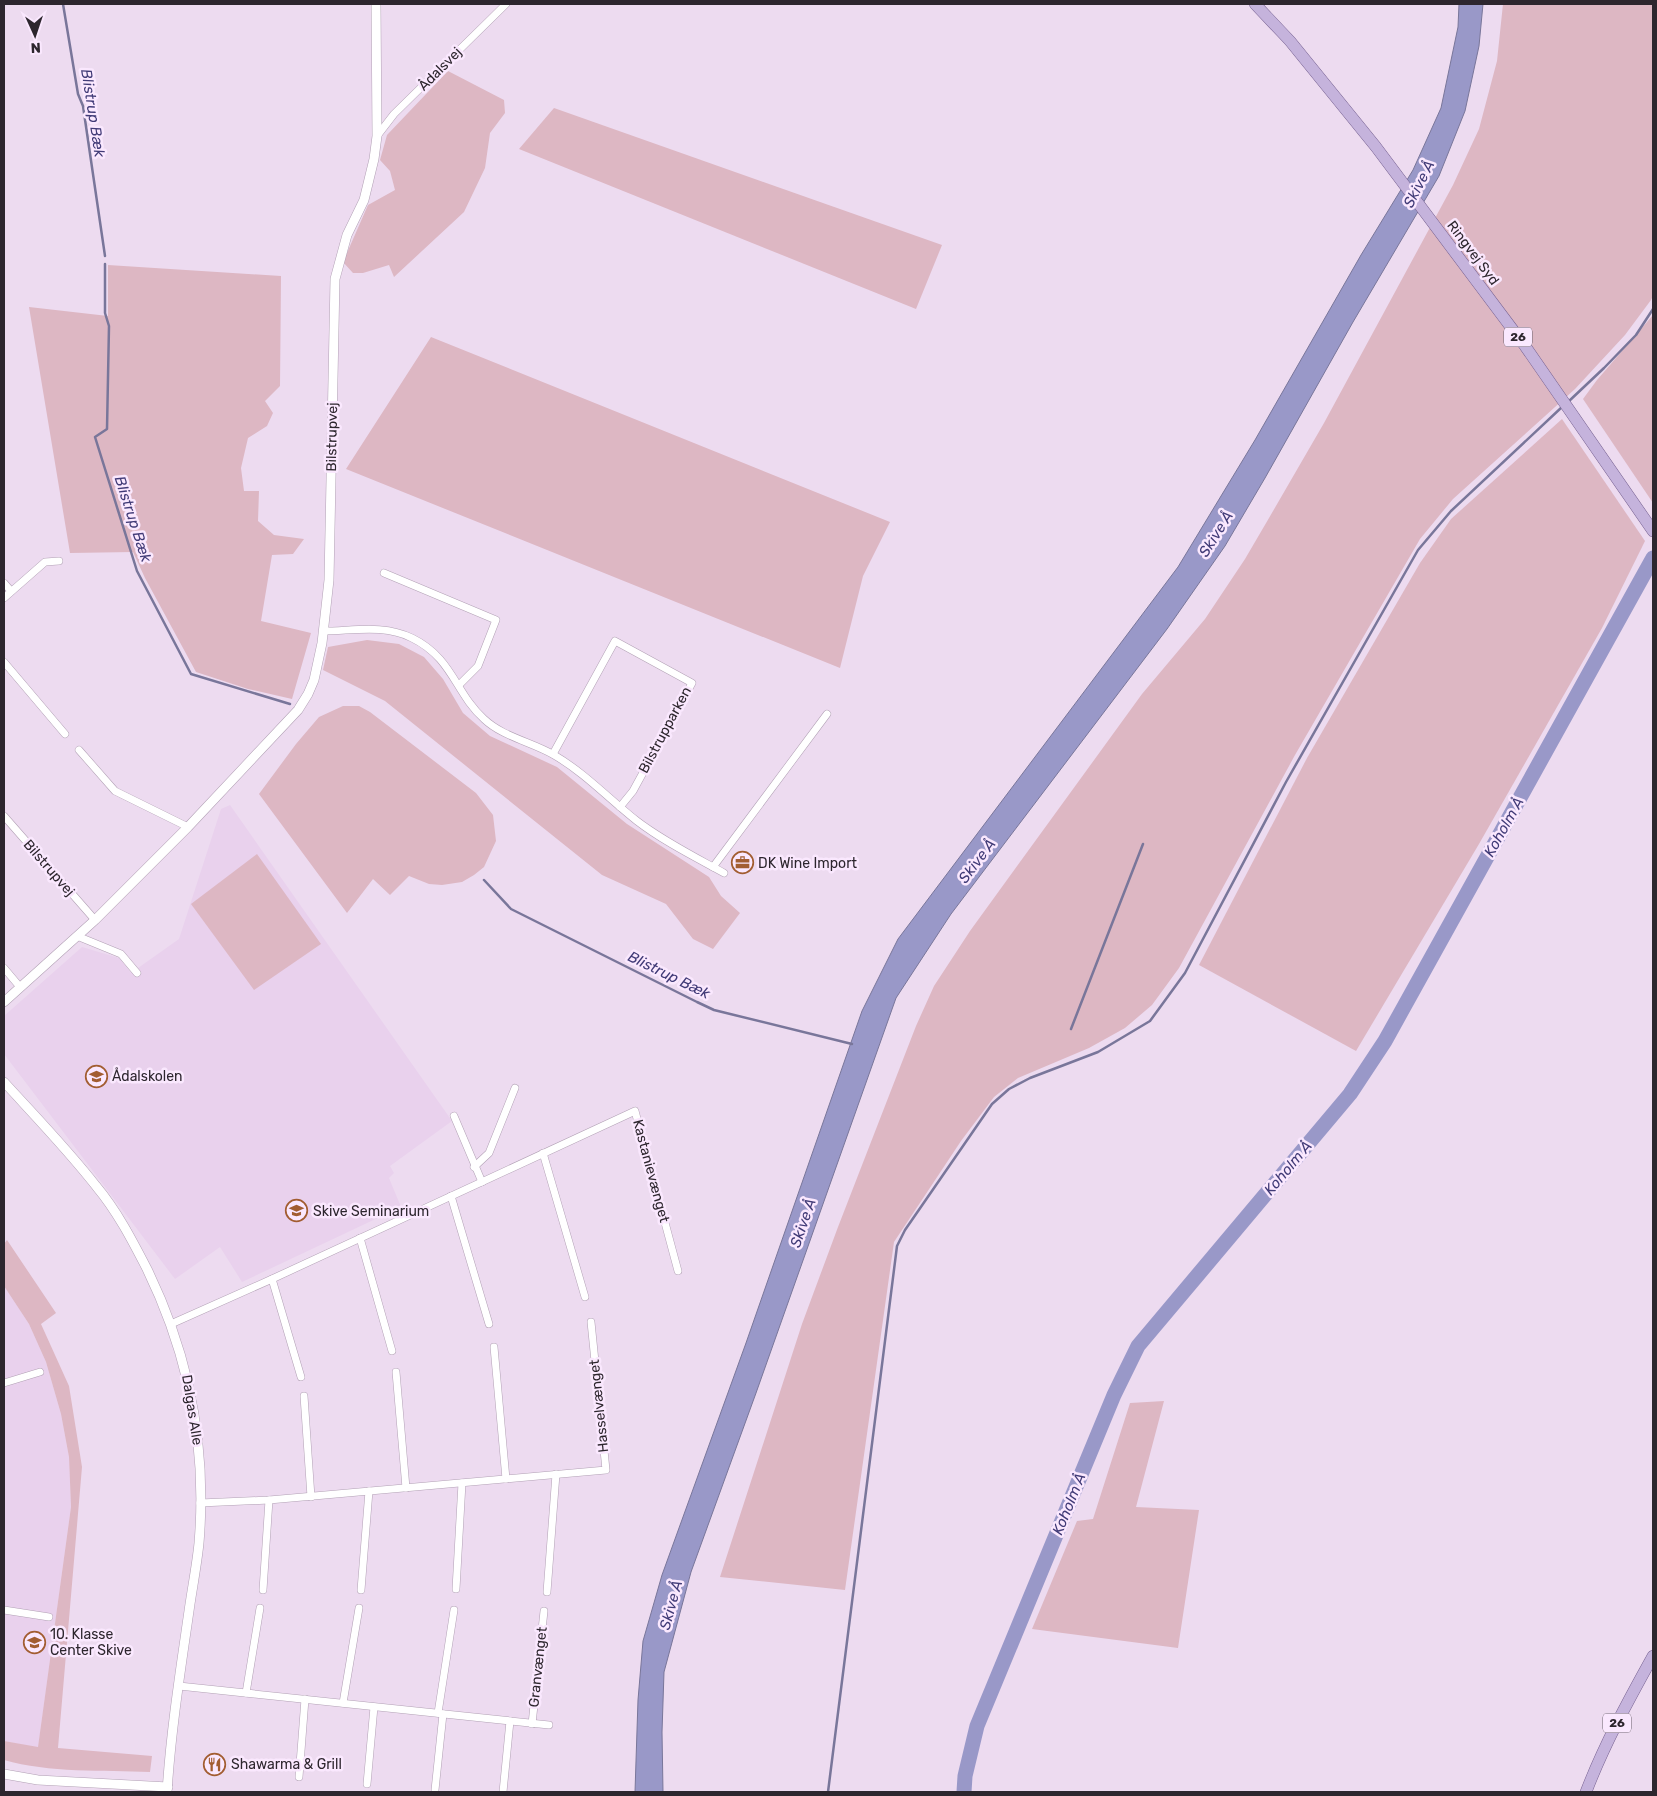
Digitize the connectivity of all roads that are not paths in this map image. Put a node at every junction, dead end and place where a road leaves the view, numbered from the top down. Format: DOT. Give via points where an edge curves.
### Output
graph roads {
  1 [pos="376,4"];
  2 [pos="506,4"];
  3 [pos="1255,4"];
  4 [pos="377,136"];
  5 [pos="1653,531"];
  6 [pos="59,561"];
  7 [pos="384,574"];
  8 [pos="4,583"];
  9 [pos="11,591"];
  10 [pos="4,598"];
  11 [pos="323,631"];
  12 [pos="4,662"];
  13 [pos="459,685"];
  14 [pos="827,714"];
  15 [pos="65,734"];
  16 [pos="79,750"];
  17 [pos="554,754"];
  18 [pos="620,806"];
  19 [pos="4,816"];
  20 [pos="188,827"];
  21 [pos="713,867"];
  22 [pos="724,873"];
  23 [pos="95,920"];
  24 [pos="78,936"];
  25 [pos="4,968"];
  26 [pos="137,973"];
  27 [pos="20,987"];
  28 [pos="4,1002"];
  29 [pos="4,1082"];
  30 [pos="515,1088"];
  31 [pos="454,1116"];
  32 [pos="543,1153"];
  33 [pos="474,1167"];
  34 [pos="482,1182"];
  35 [pos="451,1196"];
  36 [pos="360,1238"];
  37 [pos="678,1271"];
  38 [pos="272,1279"];
  39 [pos="585,1297"];
  40 [pos="591,1322"];
  41 [pos="171,1324"];
  42 [pos="489,1324"];
  43 [pos="494,1347"];
  44 [pos="392,1351"];
  45 [pos="40,1372"];
  46 [pos="396,1372"];
  47 [pos="301,1376"];
  48 [pos="4,1384"];
  49 [pos="304,1396"];
  50 [pos="556,1474"];
  51 [pos="506,1479"];
  52 [pos="462,1483"];
  53 [pos="406,1488"];
  54 [pos="370,1491"];
  55 [pos="311,1497"];
  56 [pos="270,1500"];
  57 [pos="200,1503"];
  58 [pos="456,1589"];
  59 [pos="262,1590"];
  60 [pos="361,1590"];
  61 [pos="547,1592"];
  62 [pos="260,1608"];
  63 [pos="359,1608"];
  64 [pos="4,1610"];
  65 [pos="454,1610"];
  66 [pos="544,1611"];
  67 [pos="49,1617"];
  68 [pos="1653,1656"];
  69 [pos="179,1686"];
  70 [pos="246,1693"];
  71 [pos="305,1699"];
  72 [pos="343,1703"];
  73 [pos="374,1707"];
  74 [pos="440,1714"];
  75 [pos="510,1721"];
  76 [pos="532,1724"];
  77 [pos="550,1725"];
  78 [pos="4,1774"];
  79 [pos="299,1777"];
  80 [pos="368,1784"];
  81 [pos="167,1790"];
  82 [pos="435,1790"];
  83 [pos="503,1792"];
  84 [pos="1586,1792"];
  1 -- 4 [label="street, Bilstrupvej"];
  2 -- 4 [label="street, Ådalsvej" via="394,114"];
  3 -- 5 [label="main road, Ringvej Syd / 26" via="1290,41 1376,147 1525,346"];
  4 -- 11 [label="street, Bilstrupvej" via="364,200 348,234 335,280 329,580"];
  6 -- 9 [label="street" via="45,562"];
  7 -- 13 [label="street" via="496,620 478,666"];
  8 -- 9 [label="street"];
  9 -- 10 [label="street"];
  11 -- 13 [label="street" via="373,629 393,631 412,638 445,663"];
  11 -- 20 [label="street, Bilstrupvej" via="314,680 298,710"];
  12 -- 15 [label="street"];
  13 -- 17 [label="street" via="484,720"];
  14 -- 21 [label="street"];
  16 -- 20 [label="street" via="115,791"];
  17 -- 18 [label="street"];
  17 -- 18 [label="street, Bilstrupparken" via="616,641 692,683 633,791"];
  18 -- 21 [label="street" via="638,822"];
  19 -- 23 [label="street, Bilstrupvej"];
  20 -- 23 [label="street, Bilstrupvej"];
  21 -- 22 [label="street"];
  23 -- 24 [label="street, Bilstrupvej"];
  24 -- 26 [label="street" via="121,954"];
  24 -- 27 [label="street, Bilstrupvej"];
  25 -- 27 [label="street"];
  27 -- 28 [label="street, Bilstrupvej"];
  29 -- 41 [label="street, Dalgas Alle" via="97,1187 120,1220 156,1287"];
  30 -- 33 [label="street" via="488,1154"];
  31 -- 33 [label="street"];
  32 -- 34 [label="street, Kastanievænget"];
  32 -- 37 [label="street, Kastanievænget" via="635,1111"];
  32 -- 39 [label="street"];
  33 -- 34 [label="street"];
  34 -- 35 [label="street, Kastanievænget"];
  35 -- 36 [label="street, Kastanievænget"];
  35 -- 42 [label="street"];
  36 -- 38 [label="street, Kastanievænget"];
  36 -- 44 [label="street"];
  38 -- 41 [label="street, Kastanievænget"];
  38 -- 47 [label="street"];
  40 -- 50 [label="street, Hasselvænget" via="606,1470"];
  41 -- 57 [label="street, Dalgas Alle" via="194,1413 200,1462"];
  43 -- 51 [label="street"];
  45 -- 48 [label="street"];
  46 -- 53 [label="street"];
  49 -- 55 [label="street"];
  50 -- 51 [label="street, Hasselvænget"];
  50 -- 61 [label="street"];
  51 -- 52 [label="street, Hasselvænget"];
  52 -- 53 [label="street, Hasselvænget"];
  52 -- 58 [label="street"];
  53 -- 54 [label="street, Hasselvænget"];
  54 -- 55 [label="street, Hasselvænget"];
  54 -- 60 [label="street"];
  55 -- 56 [label="street, Hasselvænget"];
  56 -- 57 [label="street, Hasselvænget"];
  56 -- 59 [label="street"];
  57 -- 69 [label="street, Dalgas Alle" via="199,1543"];
  62 -- 70 [label="street"];
  63 -- 72 [label="street"];
  64 -- 67 [label="street"];
  65 -- 74 [label="street"];
  66 -- 76 [label="street, Granvænget"];
  68 -- 84 [label="main road, 26" via="1624,1708"];
  69 -- 70 [label="street, Granvænget"];
  69 -- 81 [label="street, Dalgas Alle"];
  70 -- 71 [label="street, Granvænget"];
  71 -- 72 [label="street, Granvænget"];
  71 -- 79 [label="street"];
  72 -- 73 [label="street, Granvænget"];
  73 -- 74 [label="street, Granvænget"];
  73 -- 80 [label="street"];
  74 -- 75 [label="street, Granvænget"];
  74 -- 82 [label="street"];
  75 -- 76 [label="street, Granvænget"];
  75 -- 83 [label="street"];
  76 -- 77 [label="street, Granvænget"];
  78 -- 81 [label="street" via="38,1780"];
}
